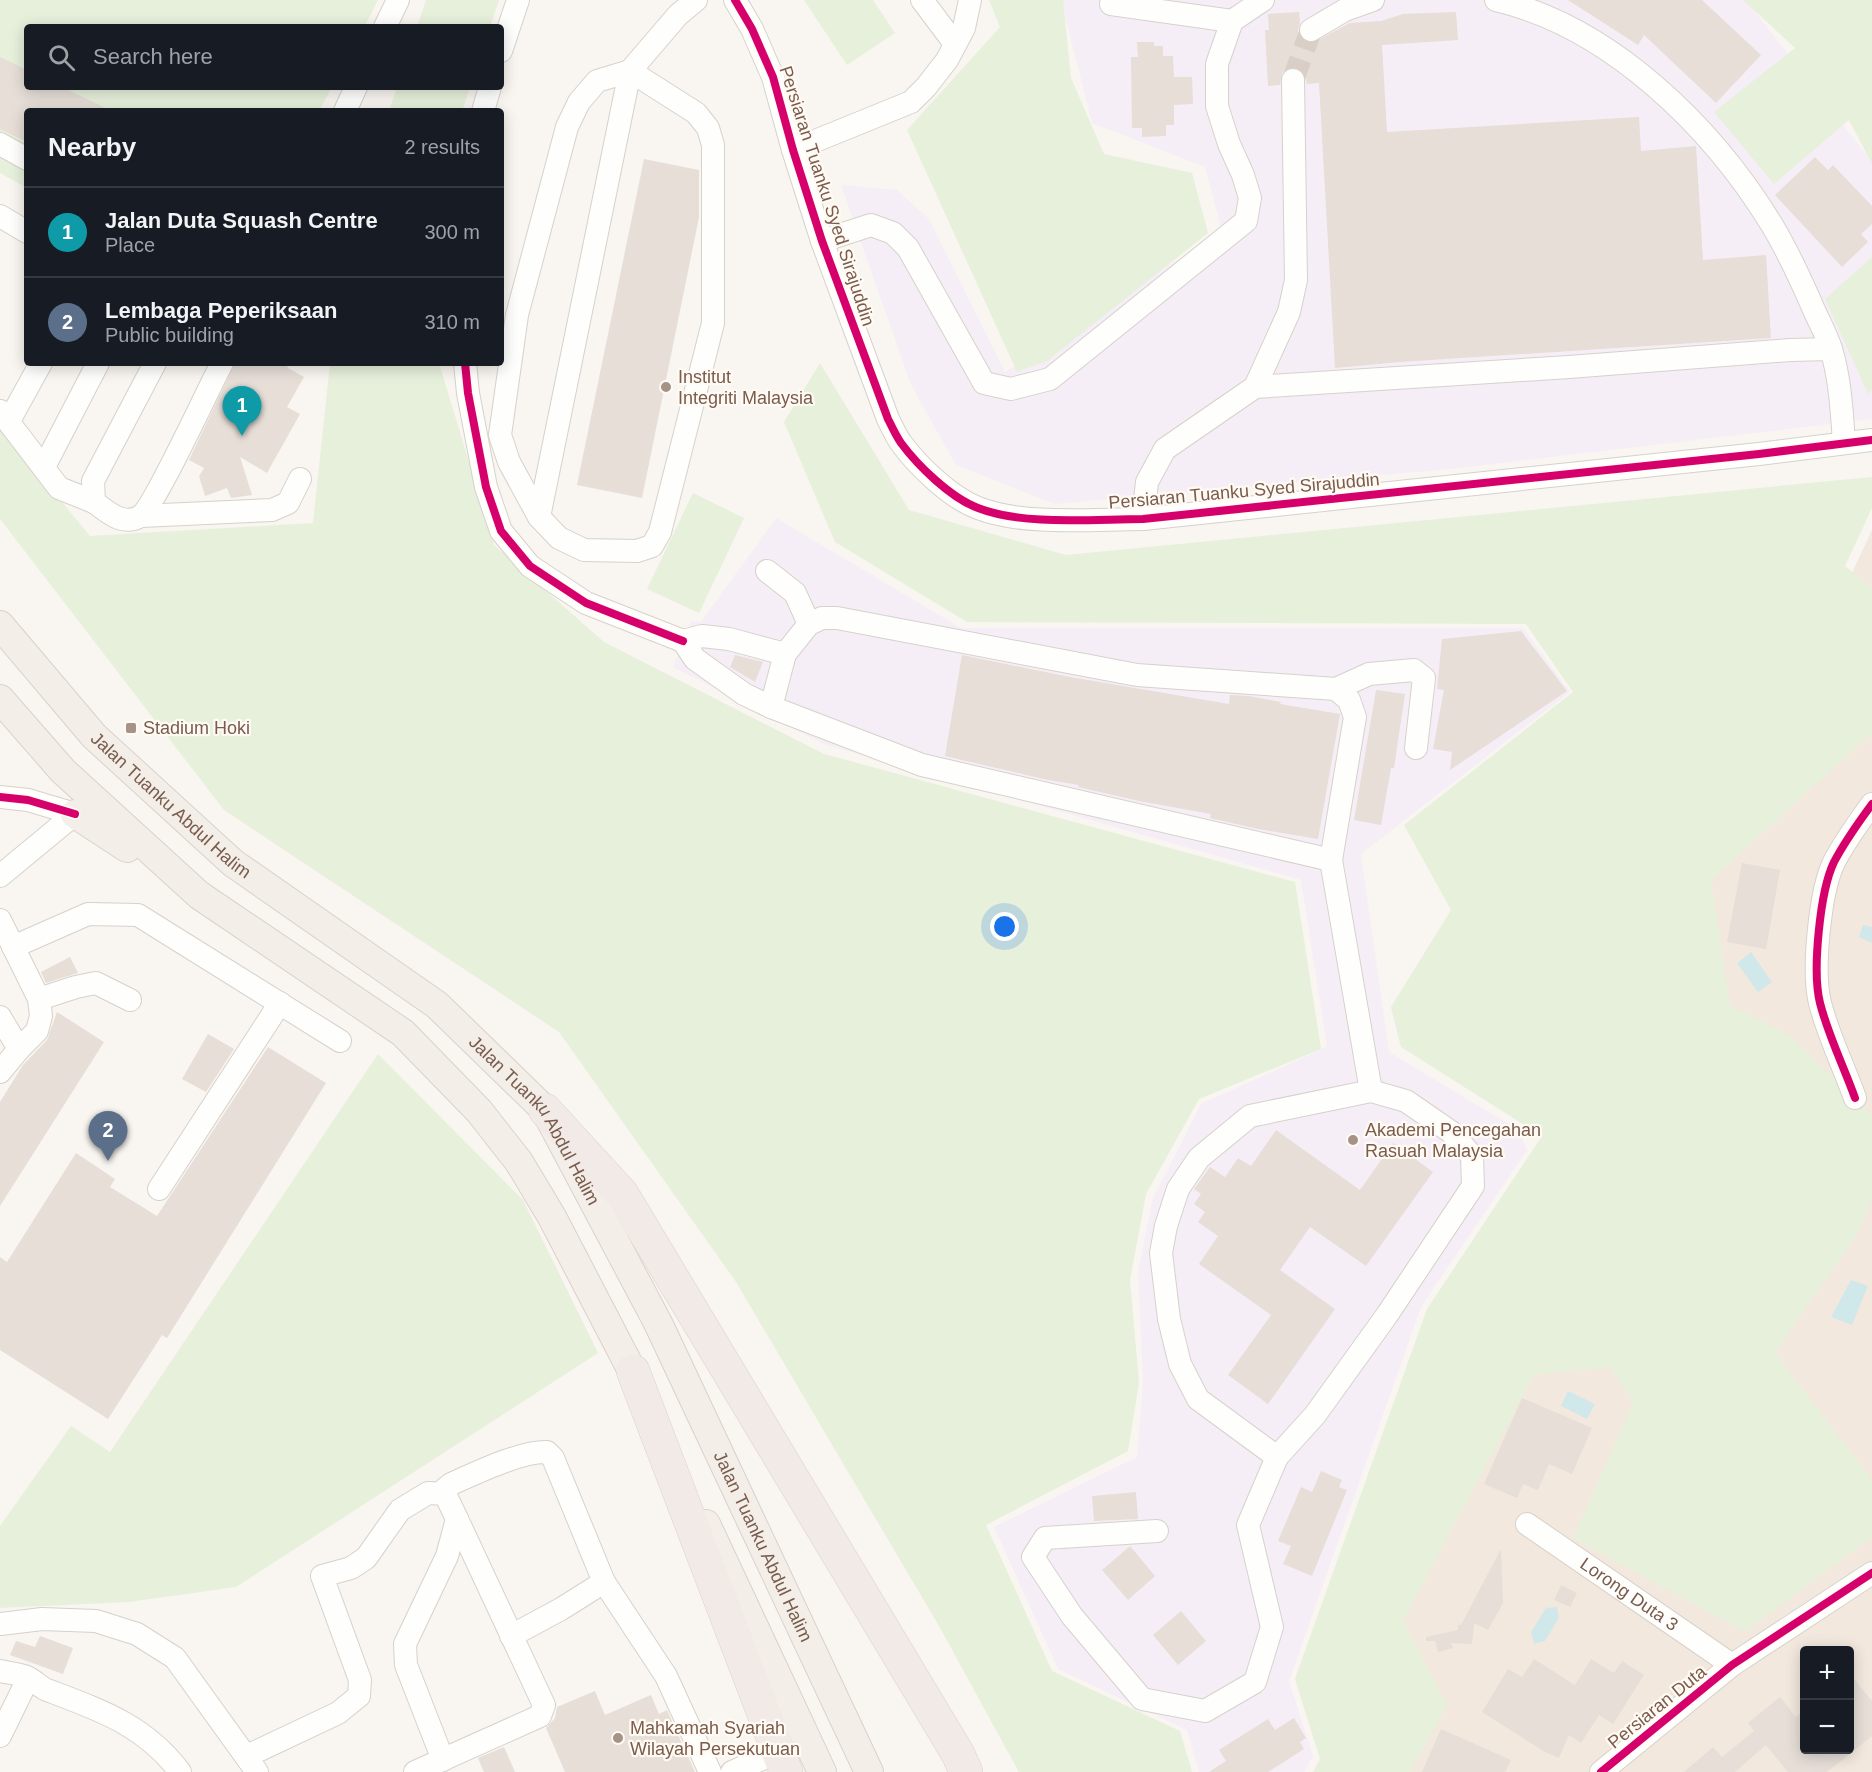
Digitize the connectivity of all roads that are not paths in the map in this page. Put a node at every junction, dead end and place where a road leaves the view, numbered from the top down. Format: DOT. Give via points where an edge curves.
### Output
graph roads {
  1 [pos="398,0"];
  2 [pos="518,0"];
  3 [pos="696,0"];
  4 [pos="735,0"];
  5 [pos="922,0"];
  6 [pos="970,0"];
  7 [pos="1263,0"];
  8 [pos="1373,0"];
  9 [pos="1496,0"];
  10 [pos="1111,4"];
  11 [pos="1232,21"];
  12 [pos="386,24"];
  13 [pos="1311,30"];
  14 [pos="504,42"];
  15 [pos="956,44"];
  16 [pos="630,71"];
  17 [pos="1293,80"];
  18 [pos="355,90"];
  19 [pos="489,90"];
  20 [pos="346,108"];
  21 [pos="484,108"];
  22 [pos="0,144"];
  23 [pos="793,150"];
  24 [pos="24,157"];
  25 [pos="0,216"];
  26 [pos="24,230"];
  27 [pos="822,241"];
  28 [pos="1831,349"];
  29 [pos="39,366"];
  30 [pos="96,366"];
  31 [pos="153,366"];
  32 [pos="220,366"];
  33 [pos="465,366"];
  34 [pos="1256,387"];
  35 [pos="4,416"];
  36 [pos="1872,440"];
  37 [pos="1844,443"];
  38 [pos="44,467"];
  39 [pos="300,479"];
  40 [pos="94,502"];
  41 [pos="141,516"];
  42 [pos="539,517"];
  43 [pos="1143,519"];
  44 [pos="767,571"];
  45 [pos="809,624"];
  46 [pos="0,625"];
  47 [pos="683,641"];
  48 [pos="785,654"];
  49 [pos="1336,689"];
  50 [pos="0,699"];
  51 [pos="771,707"];
  52 [pos="1416,748"];
  53 [pos="0,798"];
  54 [pos="1872,804"];
  55 [pos="75,814"];
  56 [pos="1330,860"];
  57 [pos="0,876"];
  58 [pos="199,895"];
  59 [pos="0,920"];
  60 [pos="13,947"];
  61 [pos="39,999"];
  62 [pos="130,1000"];
  63 [pos="280,1003"];
  64 [pos="0,1017"];
  65 [pos="340,1041"];
  66 [pos="19,1049"];
  67 [pos="0,1072"];
  68 [pos="1371,1090"];
  69 [pos="1855,1098"];
  70 [pos="545,1110"];
  71 [pos="159,1189"];
  72 [pos="633,1371"];
  73 [pos="1277,1457"];
  74 [pos="446,1494"];
  75 [pos="457,1519"];
  76 [pos="1527,1524"];
  77 [pos="1157,1531"];
  78 [pos="1872,1573"];
  79 [pos="603,1582"];
  80 [pos="0,1624"];
  81 [pos="511,1636"];
  82 [pos="1732,1665"];
  83 [pos="0,1671"];
  84 [pos="0,1685"];
  85 [pos="32,1688"];
  86 [pos="0,1736"];
  87 [pos="442,1760"];
  88 [pos="782,1762"];
  89 [pos="252,1764"];
  90 [pos="180,1772"];
  91 [pos="415,1772"];
  92 [pos="710,1772"];
  93 [pos="732,1772"];
  94 [pos="822,1772"];
  95 [pos="869,1772"];
  96 [pos="966,1772"];
  97 [pos="1600,1772"];
  1 -- 12 [label="street"];
  2 -- 14 [label="street"];
  3 -- 16 [label="street"];
  4 -- 23 [label="street, Persiaran Tuanku Syed Sirajuddin" via="773,76"];
  5 -- 15 [label="street"];
  6 -- 15 [label="street"];
  7 -- 11 [label="street"];
  8 -- 13 [label="street" via="1345,10"];
  9 -- 28 [label="street" via="1576,31 1631,66 1670,99 1732,168 1772,226 1796,269"];
  10 -- 11 [label="street"];
  11 -- 27 [label="street" via="1217,64 1217,106 1250,198 1246,221 1050,379 1011,389 984,383 908,248 893,232 871,225"];
  15 -- 23 [label="street" via="911,102"];
  16 -- 42 [label="street"];
  16 -- 42 [label="street" via="597,81 579,102 567,128 517,315 500,435 509,462"];
  16 -- 42 [label="street" via="696,112 708,128 713,145 713,323 660,532 652,546 638,551 584,550 559,538"];
  17 -- 34 [label="street" via="1296,280 1289,312"];
  18 -- 20 [label="street"];
  19 -- 21 [label="street"];
  22 -- 24 [label="street"];
  23 -- 27 [label="street, Persiaran Tuanku Syed Sirajuddin"];
  25 -- 26 [label="street"];
  27 -- 43 [label="street, Persiaran Tuanku Syed Sirajuddin" via="888,419 901,442 950,492 977,508 1003,514 1044,519"];
  28 -- 34 [label="street"];
  28 -- 37 [label="street"];
  29 -- 35 [label="street"];
  30 -- 38 [label="street"];
  31 -- 40 [label="street" via="93,482"];
  32 -- 41 [label="street"];
  33 -- 47 [label="street" via="486,487 501,531 530,566 586,603"];
  34 -- 43 [label="street" via="1165,449 1147,482"];
  35 -- 38 [label="street"];
  36 -- 37 [label="street, Persiaran Tuanku Syed Sirajuddin"];
  37 -- 43 [label="street, Persiaran Tuanku Syed Sirajuddin"];
  38 -- 40 [label="street" via="59,488"];
  39 -- 41 [label="street" via="288,503 272,510"];
  40 -- 41 [label="street" via="116,518"];
  44 -- 45 [label="street" via="795,593"];
  45 -- 48 [label="street"];
  45 -- 49 [label="street" via="822,618 837,618 1137,675"];
  46 -- 70 [label="main road, Jalan Tuanku Abdul Halim" via="94,736 233,863 437,1005"];
  47 -- 48 [label="street" via="702,636 729,639"];
  47 -- 51 [label="street" via="695,659 744,694"];
  48 -- 51 [label="street"];
  49 -- 52 [label="street" via="1369,674 1414,670 1424,678"];
  49 -- 56 [label="street" via="1349,700 1355,717"];
  50 -- 58 [label="main road, Jalan Tuanku Abdul Halim" via="63,771"];
  51 -- 56 [label="street" via="922,765"];
  53 -- 55 [label="street" via="28,800"];
  54 -- 69 [label="street" via="1833,864 1824,893 1817,953 1819,1001"];
  55 -- 57 [label="street"];
  55 -- 58 [label="main road"];
  56 -- 68 [label="street"];
  58 -- 72 [label="main road, Jalan Tuanku Abdul Halim" via="403,1033 479,1111 519,1162 552,1216"];
  59 -- 60 [label="street"];
  60 -- 61 [label="street"];
  60 -- 63 [label="street" via="88,914 138,915"];
  61 -- 62 [label="street" via="96,983"];
  61 -- 66 [label="street" via="41,1016 37,1030"];
  63 -- 65 [label="street"];
  63 -- 71 [label="street"];
  64 -- 66 [label="street"];
  66 -- 67 [label="street"];
  68 -- 73 [label="street" via="1406,1101 1451,1132 1472,1156 1473,1186 1329,1397"];
  68 -- 73 [label="street" via="1250,1116 1199,1158 1178,1189 1166,1226 1161,1253 1179,1364 1198,1399"];
  70 -- 95 [label="main road, Jalan Tuanku Abdul Halim" via="658,1323"];
  70 -- 96 [label="highway" via="622,1194"];
  72 -- 88 [label="highway"];
  72 -- 94 [label="main road, Jalan Tuanku Abdul Halim"];
  73 -- 77 [label="street" via="1248,1525 1272,1627 1255,1682 1205,1711 1142,1699 1072,1616 1033,1557 1045,1538"];
  74 -- 75 [label="street"];
  74 -- 79 [label="street" via="450,1484 539,1451 547,1452 553,1458"];
  74 -- 89 [label="street" via="428,1492 400,1510 366,1557 351,1568 322,1576 360,1680 358,1696 338,1713"];
  75 -- 81 [label="street"];
  75 -- 87 [label="street" via="447,1556 405,1644 404,1654"];
  76 -- 82 [label="street, Lorong Duta 3"];
  78 -- 82 [label="street"];
  79 -- 81 [label="street"];
  79 -- 92 [label="street" via="666,1676"];
  80 -- 89 [label="street" via="42,1619 96,1621 137,1634 175,1658"];
  81 -- 87 [label="street" via="544,1705 543,1712"];
  82 -- 97 [label="street, Persiaran Duta"];
  83 -- 85 [label="street" via="27,1677"];
  84 -- 85 [label="street"];
  85 -- 86 [label="street"];
  85 -- 90 [label="street" via="123,1721 160,1747"];
  87 -- 91 [label="street"];
  88 -- 93 [label="street"];
}
